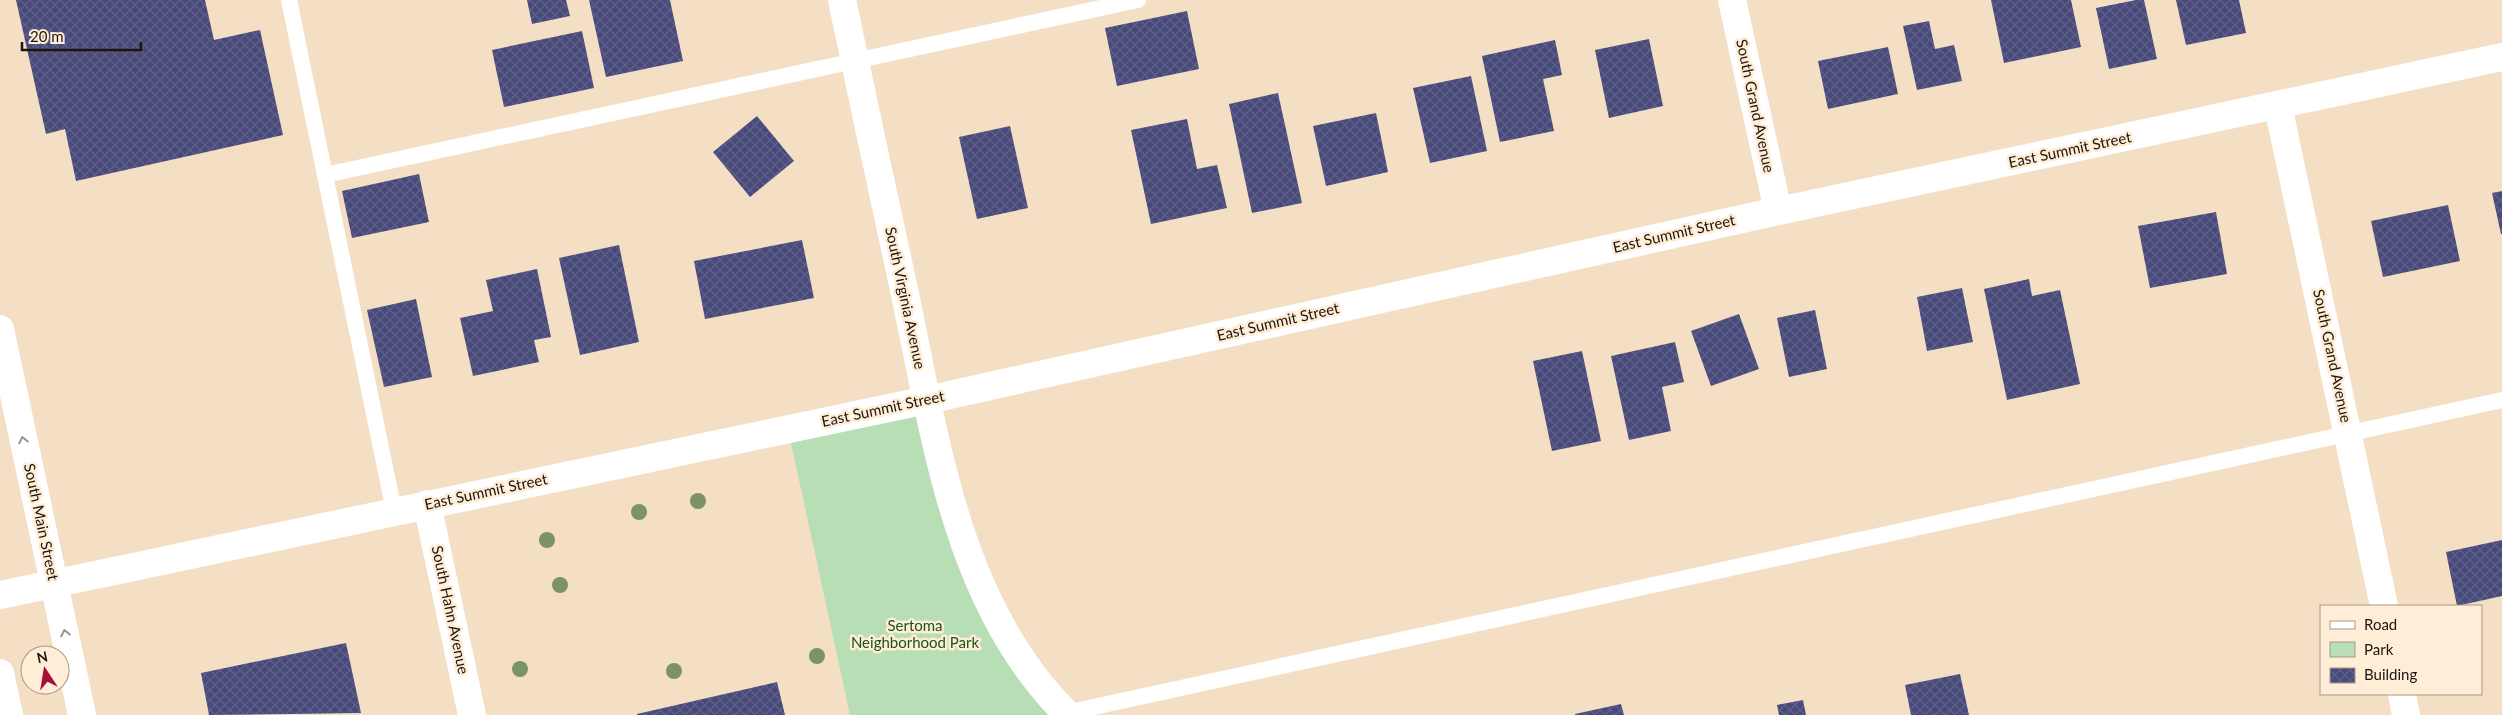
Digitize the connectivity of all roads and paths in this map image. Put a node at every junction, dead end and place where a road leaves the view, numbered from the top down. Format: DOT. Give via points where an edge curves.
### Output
graph roads {
  1 [pos="289,0"];
  2 [pos="842,0"];
  3 [pos="1138,0"];
  4 [pos="1732,0"];
  5 [pos="2502,57"];
  6 [pos="855,61"];
  7 [pos="2278,106"];
  8 [pos="325,175"];
  9 [pos="1778,211"];
  10 [pos="0,330"];
  11 [pos="927,400"];
  12 [pos="2502,400"];
  13 [pos="2348,434"];
  14 [pos="428,504"];
  15 [pos="394,512"];
  16 [pos="54,584"];
  17 [pos="0,595"];
  18 [pos="2384,605"];
  19 [pos="0,674"];
  20 [pos="2402,695"];
  21 [pos="1067,714"];
  22 [pos="9,715"];
  23 [pos="82,715"];
  24 [pos="472,715"];
  25 [pos="2406,715"];
  1 -- 8 [label="lane"];
  2 -- 6 [label="street, South Virginia Avenue"];
  3 -- 6 [label="lane"];
  4 -- 9 [label="street, South Grand Avenue"];
  5 -- 7 [label="street, East Summit Street"];
  6 -- 8 [label="lane"];
  6 -- 11 [label="street, South Virginia Avenue"];
  7 -- 9 [label="street, East Summit Street"];
  7 -- 13 [label="street, South Grand Avenue"];
  8 -- 15 [label="lane"];
  9 -- 11 [label="street, East Summit Street"];
  16 -- 10 [label="street, South Main Street, one-way"];
  11 -- 14 [label="street, East Summit Street"];
  11 -- 21 [label="street, South Virginia Avenue" via="966,550 982,590 1029,669"];
  12 -- 13 [label="lane"];
  13 -- 18 [label="street, South Grand Avenue"];
  13 -- 21 [label="lane"];
  14 -- 15 [label="street, East Summit Street"];
  14 -- 24 [label="street, South Hahn Avenue"];
  15 -- 16 [label="street, East Summit Street"];
  16 -- 17 [label="street, East Summit Street"];
  23 -- 16 [label="street, South Main Street, one-way"];
  19 -- 22 [label="street"];
  20 -- 25 [label="street"];
}
